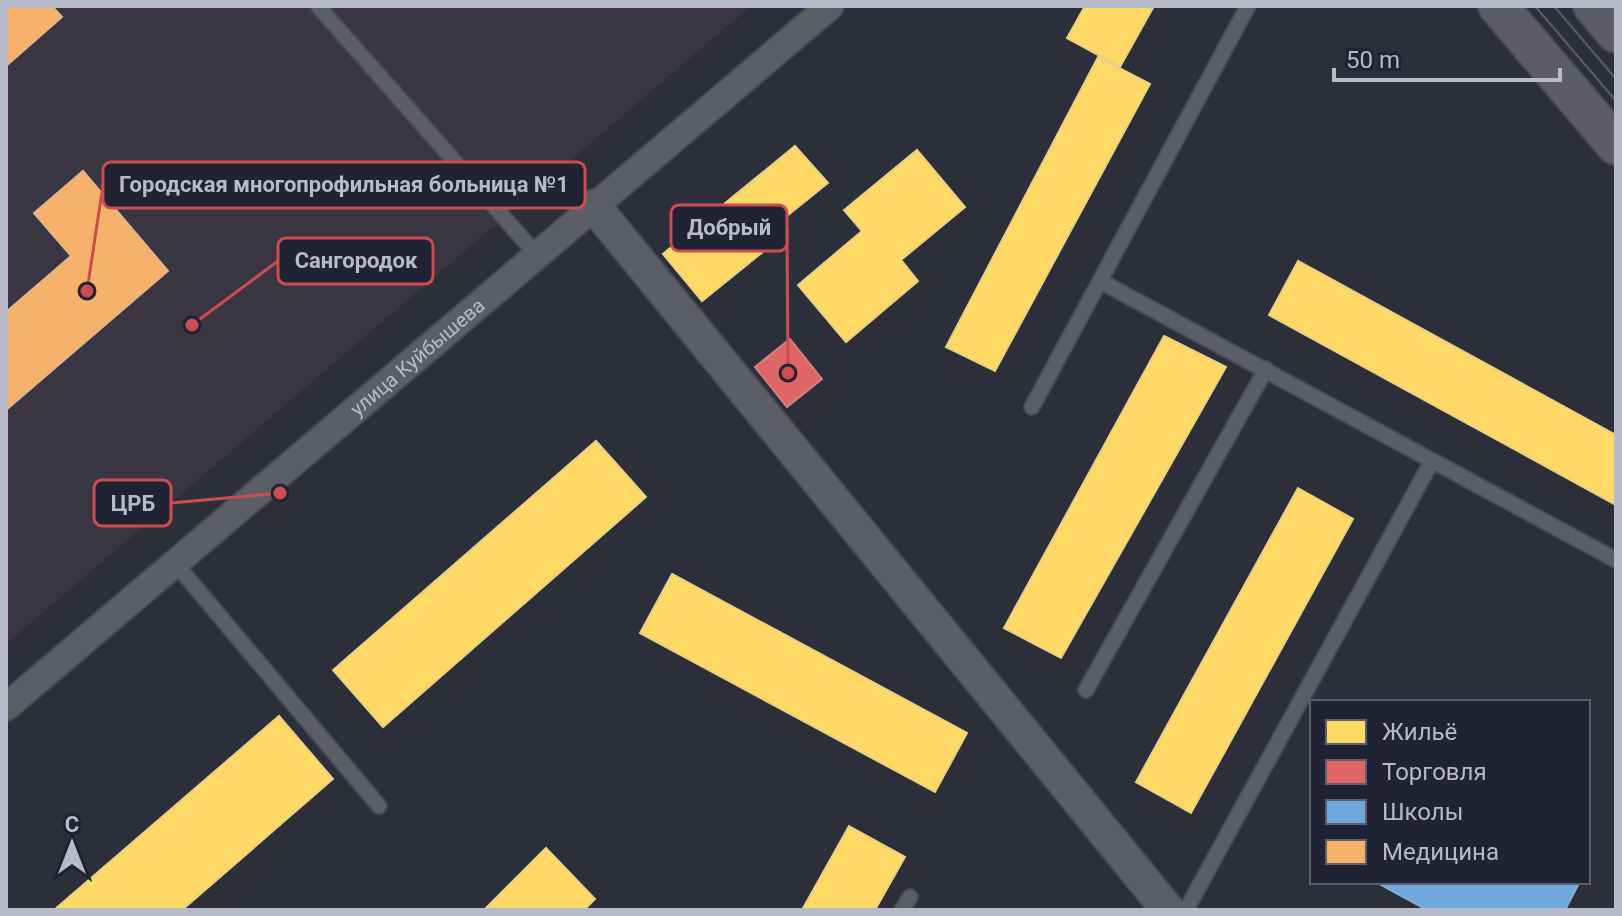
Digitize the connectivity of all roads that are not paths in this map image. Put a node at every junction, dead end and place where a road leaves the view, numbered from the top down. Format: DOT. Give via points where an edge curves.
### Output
graph roads {
  1 [pos="318,6"];
  2 [pos="830,6"];
  3 [pos="1248,6"];
  4 [pos="1498,6"];
  5 [pos="1593,6"];
  6 [pos="1616,33"];
  7 [pos="1616,145"];
  8 [pos="594,206"];
  9 [pos="537,255"];
  10 [pos="1100,281"];
  11 [pos="1266,369"];
  12 [pos="1032,407"];
  13 [pos="1432,461"];
  14 [pos="1616,560"];
  15 [pos="175,563"];
  16 [pos="1086,690"];
  17 [pos="6,707"];
  18 [pos="379,806"];
  19 [pos="1168,910"];
  20 [pos="1186,910"];
  1 -- 9 [label="lane"];
  2 -- 8 [label="street, улица Куйбышева"];
  3 -- 10 [label="lane"];
  4 -- 7 [label="main road"];
  5 -- 6 [label="main road"];
  8 -- 9 [label="street, улица Куйбышева"];
  8 -- 19 [label="street"];
  9 -- 15 [label="street, улица Куйбышева"];
  10 -- 11 [label="lane"];
  10 -- 12 [label="lane"];
  11 -- 13 [label="lane"];
  11 -- 16 [label="lane"];
  13 -- 14 [label="lane"];
  13 -- 20 [label="lane"];
  15 -- 17 [label="street, улица Куйбышева"];
  15 -- 18 [label="lane"];
}
